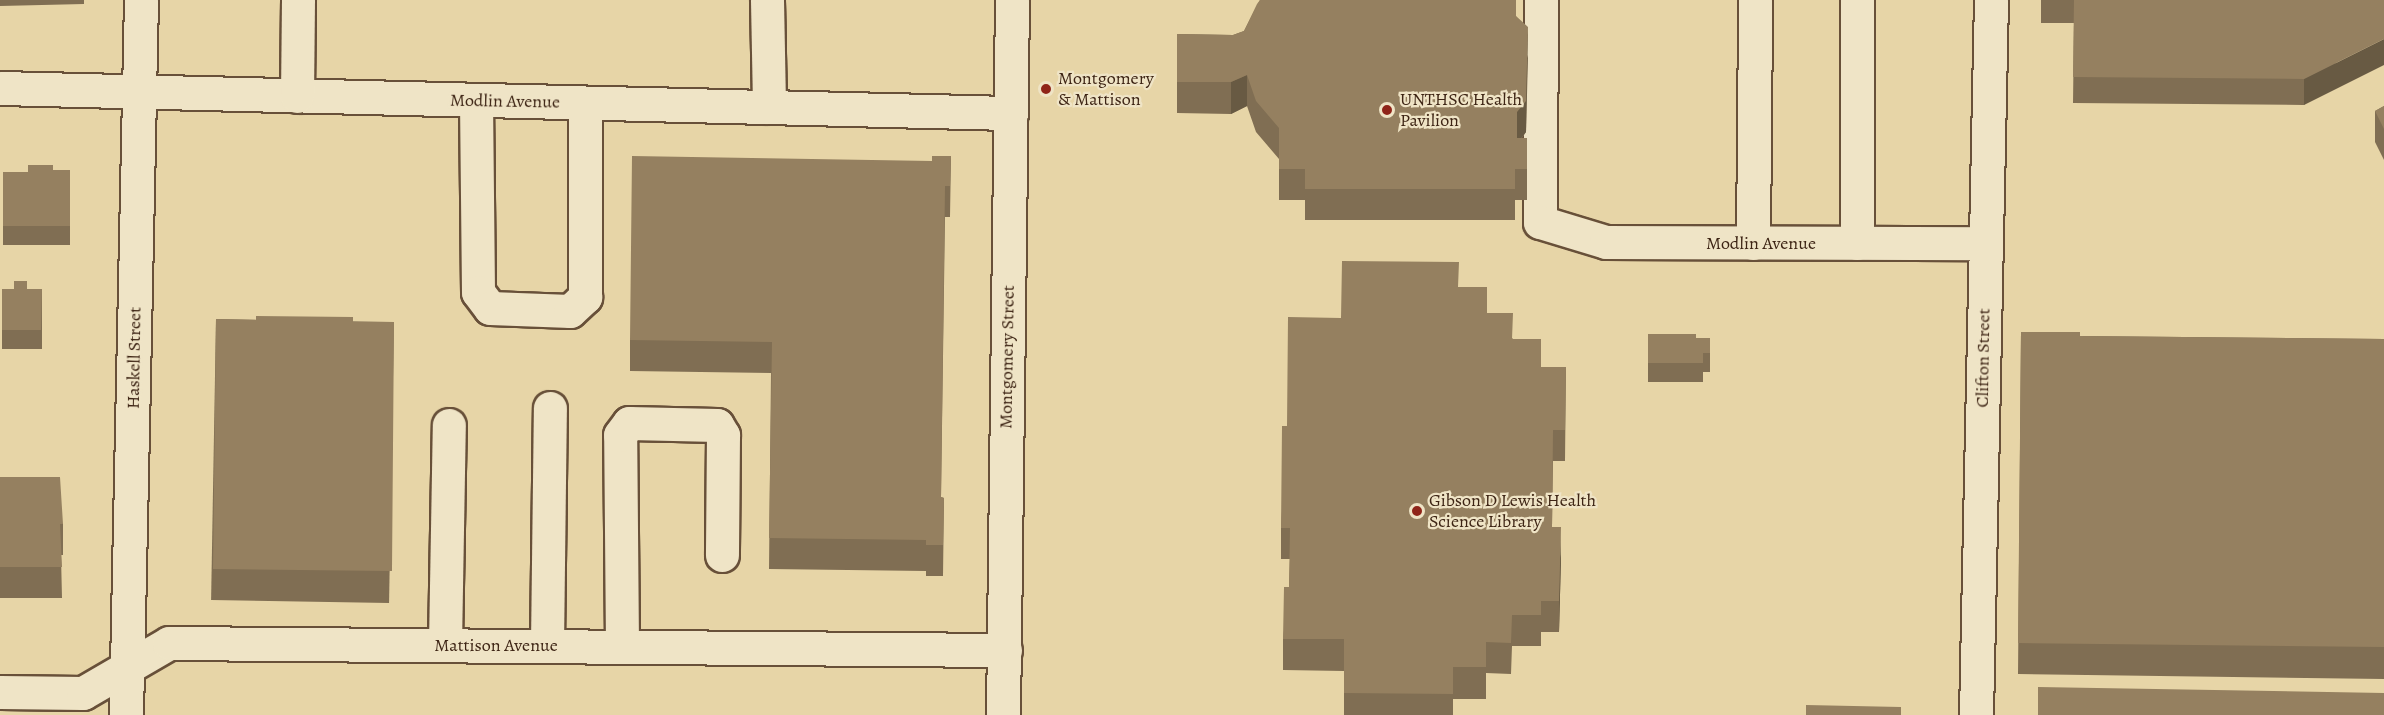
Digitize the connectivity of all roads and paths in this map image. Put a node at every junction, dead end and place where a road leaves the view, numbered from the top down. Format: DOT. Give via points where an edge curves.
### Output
graph roads {
  1 [pos="141,0"];
  2 [pos="298,0"];
  3 [pos="767,0"];
  4 [pos="1012,0"];
  5 [pos="1541,0"];
  6 [pos="1755,0"];
  7 [pos="1857,0"];
  8 [pos="1991,0"];
  9 [pos="0,88"];
  10 [pos="139,92"];
  11 [pos="297,96"];
  12 [pos="476,100"];
  13 [pos="585,103"];
  14 [pos="769,107"];
  15 [pos="1011,113"];
  16 [pos="1753,243"];
  17 [pos="1857,243"];
  18 [pos="1986,243"];
  19 [pos="550,408"];
  20 [pos="449,425"];
  21 [pos="722,555"];
  22 [pos="445,645"];
  23 [pos="547,645"];
  24 [pos="622,645"];
  25 [pos="1005,650"];
  26 [pos="127,666"];
  27 [pos="0,692"];
  28 [pos="126,715"];
  29 [pos="1003,715"];
  30 [pos="1976,715"];
  1 -- 10 [label="street, Haskell Street"];
  2 -- 11 [label="street"];
  3 -- 14 [label="street"];
  4 -- 15 [label="street, Montgomery Street"];
  5 -- 16 [label="street, Modlin Avenue" via="1540,222 1606,242"];
  6 -- 16 [label="street"];
  7 -- 17 [label="street"];
  8 -- 18 [label="street, Clifton Street"];
  9 -- 10 [label="street, Modlin Avenue"];
  10 -- 11 [label="street, Modlin Avenue"];
  10 -- 26 [label="street, Haskell Street"];
  11 -- 12 [label="street, Modlin Avenue"];
  12 -- 13 [label="street, Modlin Avenue"];
  12 -- 13 [label="street" via="478,292 490,308 570,311 585,297"];
  13 -- 14 [label="street, Modlin Avenue"];
  14 -- 15 [label="street, Modlin Avenue"];
  15 -- 25 [label="street, Montgomery Street"];
  16 -- 17 [label="street, Modlin Avenue"];
  17 -- 18 [label="street, Modlin Avenue"];
  18 -- 30 [label="street, Clifton Street"];
  19 -- 23 [label="street"];
  20 -- 22 [label="street"];
  21 -- 24 [label="street" via="723,435 717,424 629,423 620,435"];
  22 -- 23 [label="street, Mattison Avenue"];
  22 -- 26 [label="street, Mattison Avenue" via="169,643"];
  23 -- 24 [label="street, Mattison Avenue"];
  24 -- 25 [label="street, Mattison Avenue"];
  25 -- 29 [label="street, Montgomery Street"];
  26 -- 27 [label="street, Mattison Avenue" via="83,693"];
  26 -- 28 [label="street, Haskell Street"];
}
